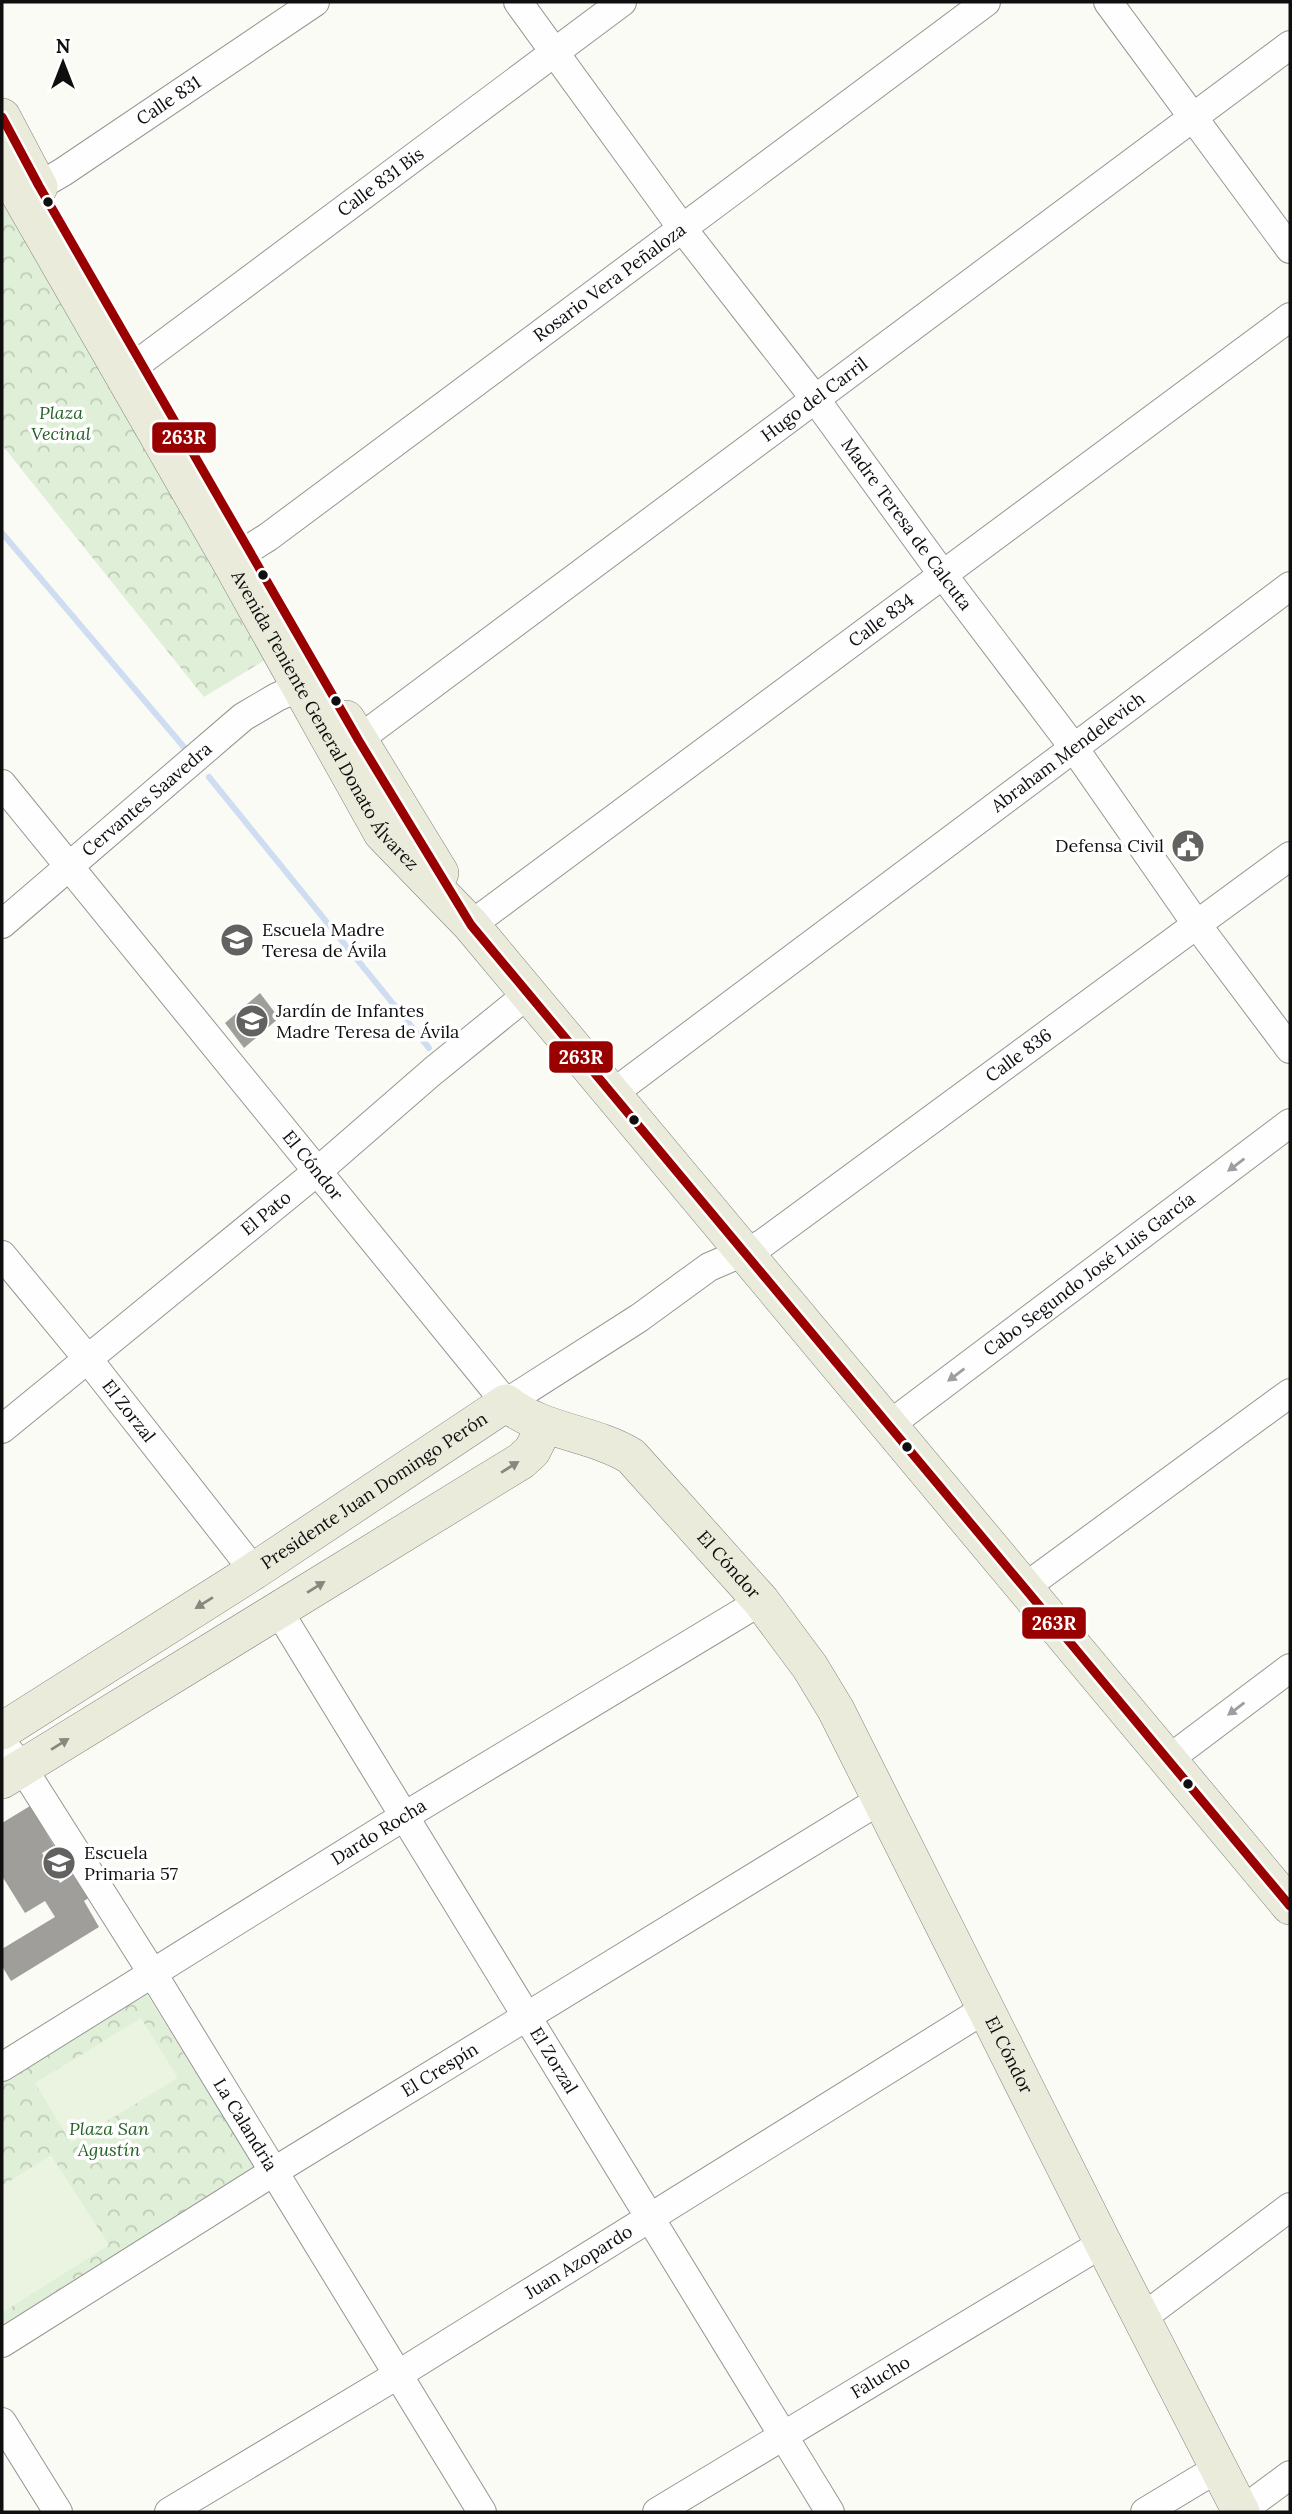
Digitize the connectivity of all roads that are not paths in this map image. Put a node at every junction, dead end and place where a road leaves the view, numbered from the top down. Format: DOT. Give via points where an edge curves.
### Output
graph roads {
  1 [pos="315,2"];
  2 [pos="518,2"];
  3 [pos="622,2"];
  4 [pos="986,2"];
  5 [pos="1108,2"];
  6 [pos="1290,45"];
  7 [pos="555,51"];
  8 [pos="2,117"];
  9 [pos="1193,117"];
  10 [pos="20,182"];
  11 [pos="682,228"];
  12 [pos="1290,249"];
  13 [pos="1290,317"];
  14 [pos="141,361"];
  15 [pos="816,400"];
  16 [pos="239,555"];
  17 [pos="943,575"];
  18 [pos="1290,586"];
  19 [pos="300,687"];
  20 [pos="348,748"];
  21 [pos="1074,748"];
  22 [pos="2,784"];
  23 [pos="1290,856"];
  24 [pos="69,867"];
  25 [pos="2,924"];
  26 [pos="471,925"];
  27 [pos="1197,925"];
  28 [pos="528,994"];
  29 [pos="1290,1049"];
  30 [pos="612,1094"];
  31 [pos="1290,1124"];
  32 [pos="319,1170"];
  33 [pos="744,1252"];
  34 [pos="2,1255"];
  35 [pos="87,1358"];
  36 [pos="1290,1393"];
  37 [pos="506,1403"];
  38 [pos="545,1425"];
  39 [pos="888,1426"];
  40 [pos="2,1429"];
  41 [pos="254,1571"];
  42 [pos="1024,1588"];
  43 [pos="761,1601"];
  44 [pos="278,1610"];
  45 [pos="1290,1668"];
  46 [pos="2,1731"];
  47 [pos="1169,1759"];
  48 [pos="9,1763"];
  49 [pos="880,1800"];
  50 [pos="403,1817"];
  51 [pos="1290,1906"];
  52 [pos="153,1974"];
  53 [pos="985,2009"];
  54 [pos="528,2017"];
  55 [pos="2,2067"];
  56 [pos="273,2172"];
  57 [pos="1290,2207"];
  58 [pos="650,2216"];
  59 [pos="1103,2243"];
  60 [pos="1142,2318"];
  61 [pos="2,2343"];
  62 [pos="399,2374"];
  63 [pos="2,2422"];
  64 [pos="783,2436"];
  65 [pos="1218,2468"];
  66 [pos="1290,2475"];
  67 [pos="58,2512"];
  68 [pos="169,2512"];
  69 [pos="482,2512"];
  70 [pos="657,2512"];
  71 [pos="830,2512"];
  72 [pos="1145,2512"];
  73 [pos="1240,2512"];
  1 -- 10 [label="street, Calle 831"];
  2 -- 7 [label="street, Madre Teresa de Calcuta"];
  3 -- 7 [label="street, Calle 831 Bis"];
  4 -- 11 [label="street, Rosario Vera Peñaloza"];
  5 -- 9 [label="street"];
  6 -- 9 [label="street, Hugo del Carril"];
  7 -- 11 [label="street, Madre Teresa de Calcuta"];
  7 -- 14 [label="street, Calle 831 Bis"];
  8 -- 10 [label="main road, Avenida Teniente General Donato Álvarez"];
  9 -- 12 [label="street"];
  9 -- 15 [label="street, Hugo del Carril"];
  10 -- 14 [label="main road, Avenida Teniente General Donato Álvarez"];
  10 -- 16 [label="main road, Avenida Teniente General Donato Álvarez"];
  11 -- 15 [label="street, Madre Teresa de Calcuta"];
  11 -- 16 [label="street, Rosario Vera Peñaloza"];
  13 -- 17 [label="street, Calle 834"];
  14 -- 16 [label="main road, Avenida Teniente General Donato Álvarez"];
  15 -- 17 [label="street, Madre Teresa de Calcuta"];
  15 -- 20 [label="street, Hugo del Carril"];
  16 -- 19 [label="main road, Avenida Teniente General Donato Álvarez"];
  16 -- 20 [label="main road, Avenida Teniente General Donato Álvarez"];
  17 -- 21 [label="street, Madre Teresa de Calcuta"];
  17 -- 26 [label="street, Calle 834"];
  18 -- 21 [label="street, Abraham Mendelevich"];
  19 -- 20 [label="main road, Avenida Teniente General Donato Álvarez"];
  19 -- 24 [label="street, Cervantes Saavedra" via="243,717"];
  20 -- 26 [label="main road, Avenida Teniente General Donato Álvarez"];
  21 -- 27 [label="street, Madre Teresa de Calcuta"];
  21 -- 30 [label="street, Abraham Mendelevich"];
  22 -- 24 [label="street, El Cóndor"];
  23 -- 27 [label="street, Calle 836"];
  24 -- 25 [label="street, Cervantes Saavedra"];
  24 -- 32 [label="street, El Cóndor"];
  26 -- 28 [label="main road, Avenida Teniente General Donato Álvarez"];
  27 -- 29 [label="street, Madre Teresa de Calcuta"];
  27 -- 33 [label="street, Calle 836" via="762,1244"];
  28 -- 30 [label="main road, Avenida Teniente General Donato Álvarez"];
  28 -- 32 [label="street, El Pato"];
  30 -- 33 [label="main road, Avenida Teniente General Donato Álvarez"];
  31 -- 39 [label="street, Cabo Segundo José Luis García, one-way"];
  32 -- 35 [label="street, El Pato"];
  32 -- 37 [label="street, El Cóndor"];
  33 -- 37 [label="street, Presidente Juan Domingo Perón" via="709,1268"];
  33 -- 39 [label="main road, Avenida Teniente General Donato Álvarez"];
  34 -- 35 [label="street, El Zorzal"];
  35 -- 40 [label="street, El Pato"];
  35 -- 41 [label="street, El Zorzal"];
  36 -- 42 [label="street"];
  37 -- 38 [label="main road, El Cóndor"];
  37 -- 41 [label="main road, Presidente Juan Domingo Perón"];
  38 -- 43 [label="main road, El Cóndor" via="631,1456"];
  44 -- 38 [label="main road, one-way" via="521,1461 532,1451"];
  39 -- 42 [label="main road, Avenida Teniente General Donato Álvarez"];
  41 -- 46 [label="main road, Presidente Juan Domingo Perón, one-way"];
  42 -- 47 [label="main road, Avenida Teniente General Donato Álvarez"];
  43 -- 49 [label="main road, El Cóndor" via="836,1710"];
  43 -- 50 [label="street, Dardo Rocha"];
  48 -- 44 [label="main road, one-way"];
  44 -- 50 [label="street, El Zorzal"];
  45 -- 47 [label="street, one-way"];
  47 -- 51 [label="main road, Avenida Teniente General Donato Álvarez"];
  48 -- 52 [label="street, La Calandria"];
  49 -- 53 [label="main road, El Cóndor"];
  49 -- 54 [label="street, El Crespín"];
  50 -- 52 [label="street, Dardo Rocha"];
  50 -- 54 [label="street, El Zorzal"];
  52 -- 55 [label="street, Dardo Rocha"];
  52 -- 56 [label="street, La Calandria"];
  53 -- 58 [label="street, Juan Azopardo"];
  53 -- 59 [label="main road, El Cóndor"];
  54 -- 56 [label="street, El Crespín"];
  54 -- 58 [label="street, El Zorzal"];
  56 -- 61 [label="street, El Crespín"];
  56 -- 62 [label="street, La Calandria"];
  57 -- 60 [label="street"];
  58 -- 62 [label="street, Juan Azopardo"];
  58 -- 64 [label="street, El Zorzal"];
  59 -- 60 [label="main road, El Cóndor"];
  59 -- 64 [label="street, Falucho"];
  60 -- 65 [label="main road, El Cóndor"];
  62 -- 68 [label="street, Juan Azopardo"];
  62 -- 69 [label="street, La Calandria"];
  63 -- 67 [label="street"];
  64 -- 70 [label="street, Falucho"];
  64 -- 71 [label="street, El Zorzal"];
  65 -- 72 [label="street"];
  65 -- 73 [label="main road, El Cóndor"];
  66 -- 73 [label="street"];
}
